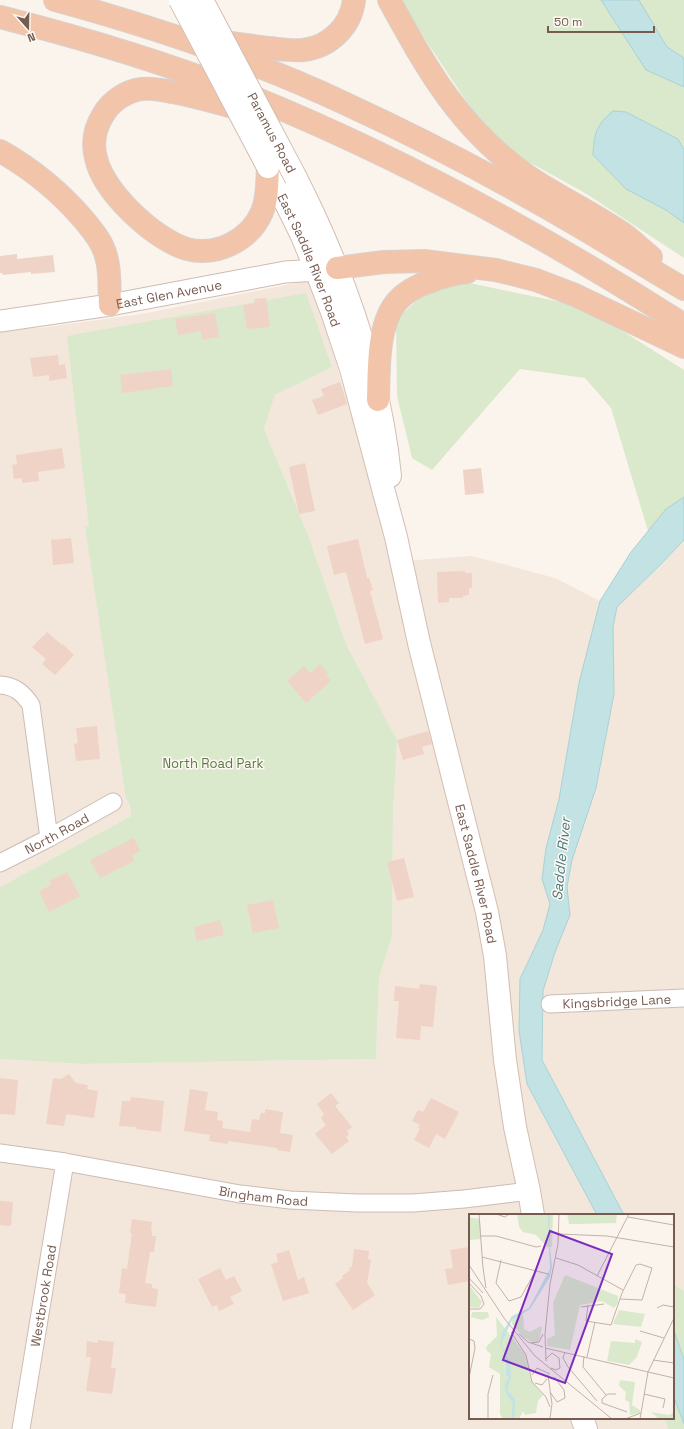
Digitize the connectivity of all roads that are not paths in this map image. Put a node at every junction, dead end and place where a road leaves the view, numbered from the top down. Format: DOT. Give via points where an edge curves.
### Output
graph roads {
  1 [pos="55,0"];
  2 [pos="88,0"];
  3 [pos="180,0"];
  4 [pos="202,0"];
  5 [pos="354,0"];
  6 [pos="389,0"];
  7 [pos="0,17"];
  8 [pos="128,21"];
  9 [pos="175,36"];
  10 [pos="336,133"];
  11 [pos="0,150"];
  12 [pos="268,167"];
  13 [pos="326,269"];
  14 [pos="496,270"];
  15 [pos="684,284"];
  16 [pos="684,289"];
  17 [pos="110,305"];
  18 [pos="0,321"];
  19 [pos="684,325"];
  20 [pos="684,347"];
  21 [pos="378,400"];
  22 [pos="396,537"];
  23 [pos="0,685"];
  24 [pos="113,802"];
  25 [pos="49,838"];
  26 [pos="0,863"];
  27 [pos="683,993"];
  28 [pos="550,1004"];
  29 [pos="0,1153"];
  30 [pos="65,1162"];
  31 [pos="529,1191"];
  32 [pos="533,1214"];
  33 [pos="21,1429"];
  1 -- 8 [label="highway"];
  2 -- 8 [label="highway"];
  3 -- 12 [label="main road, East Saddle River Road, bridge"];
  4 -- 13 [label="main road, Paramus Road, bridge" via="316,218"];
  5 -- 9 [label="highway" via="352,12 340,31 333,39 314,48 284,49"];
  6 -- 15 [label="highway" via="433,79 462,118 484,141 528,176 622,233"];
  7 -- 10 [label="highway" via="186,72"];
  8 -- 9 [label="highway"];
  9 -- 16 [label="highway" via="297,82 397,128 527,196"];
  10 -- 12 [label="highway" via="204,99 143,89 128,93 114,101 104,113 95,136 94,150 98,166 117,196 158,234 188,249 218,249 246,235 262,212 266,199"];
  10 -- 19 [label="highway" via="476,202 567,253"];
  11 -- 17 [label="highway" via="58,192 92,230 107,257"];
  12 -- 13 [label="main road, East Saddle River Road" via="302,236"];
  13 -- 14 [label="highway" via="384,262 424,261"];
  13 -- 17 [label="street, East Glen Avenue" via="284,272"];
  13 -- 21 [label="main road, East Saddle River Road" via="359,330"];
  13 -- 22 [label="main road, East Saddle River Road" via="332,312 351,369"];
  14 -- 20 [label="highway" via="536,280 575,295"];
  14 -- 21 [label="highway" via="444,277 416,287 396,303 387,321 381,346"];
  17 -- 18 [label="street, East Glen Avenue"];
  21 -- 22 [label="main road, East Saddle River Road" via="386,442"];
  22 -- 31 [label="main road, East Saddle River Road" via="419,643 487,912 495,956 505,1060 515,1127"];
  23 -- 25 [label="street" via="8,685 18,690 31,705"];
  24 -- 25 [label="street, North Road"];
  25 -- 26 [label="street, North Road"];
  27 -- 28 [label="street, Kingsbridge Lane"];
  29 -- 30 [label="street, Bingham Road"];
  30 -- 31 [label="street, Bingham Road" via="290,1200 413,1203"];
  30 -- 33 [label="street, Westbrook Road"];
  31 -- 32 [label="main road, East Saddle River Road"];
}
